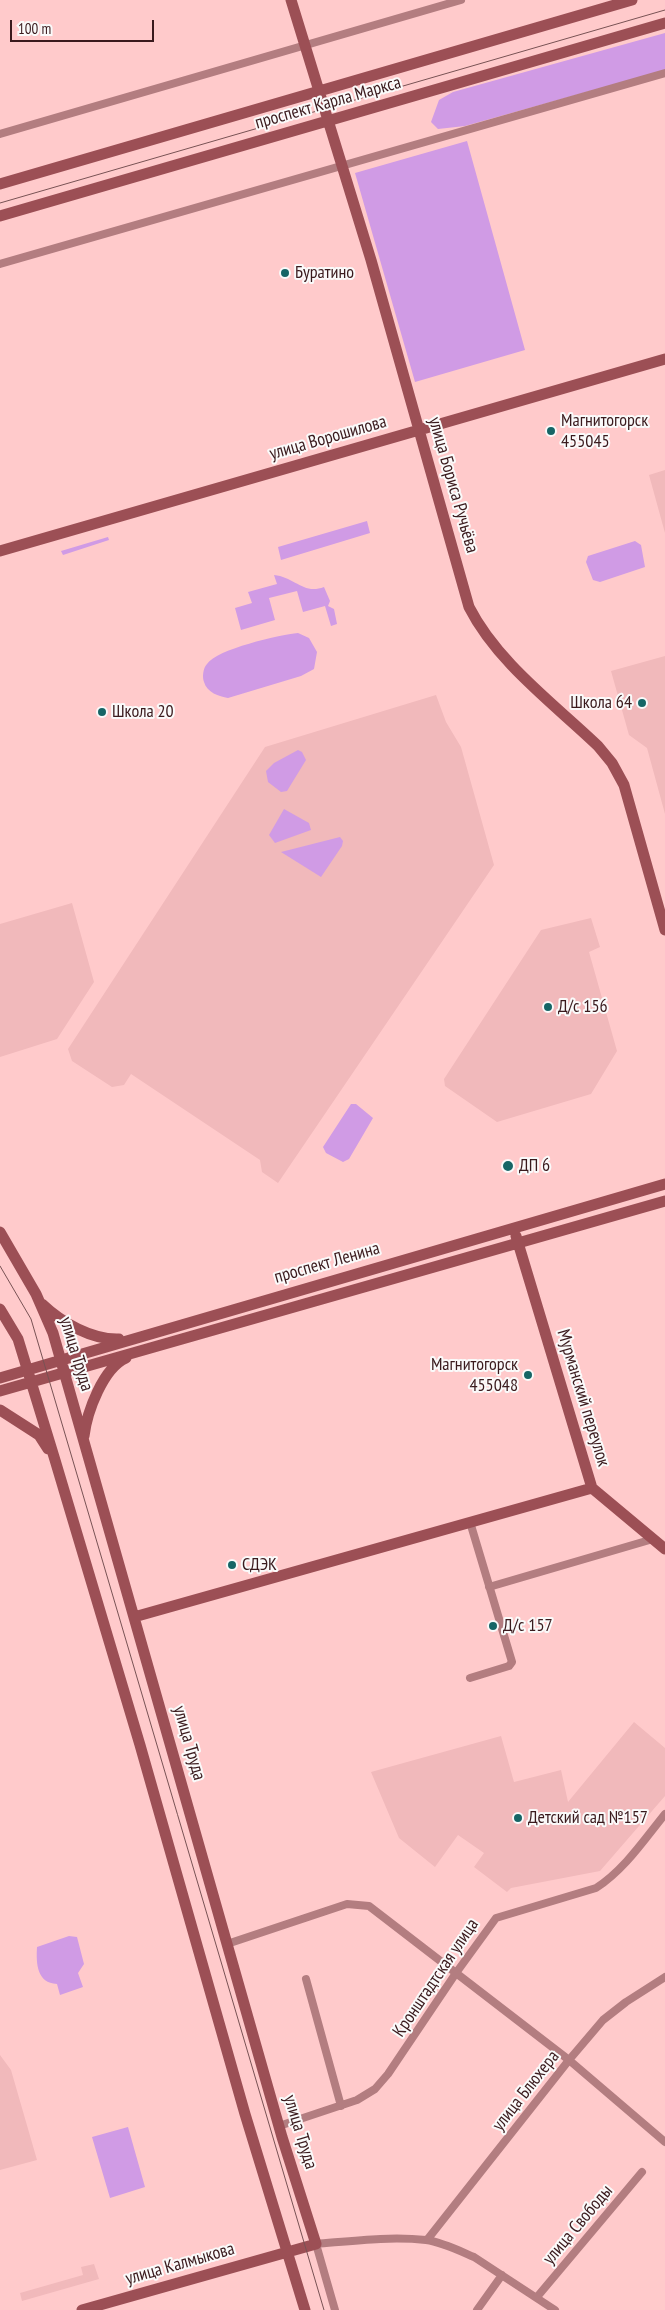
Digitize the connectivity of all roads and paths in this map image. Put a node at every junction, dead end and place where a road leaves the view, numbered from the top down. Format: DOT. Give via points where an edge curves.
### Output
graph roads {
  1 [pos="291,0"];
  2 [pos="461,0"];
  3 [pos="632,0"];
  4 [pos="665,23"];
  5 [pos="303,44"];
  6 [pos="665,73"];
  7 [pos="319,92"];
  8 [pos="328,121"];
  9 [pos="0,134"];
  10 [pos="342,166"];
  11 [pos="0,184"];
  12 [pos="0,216"];
  13 [pos="0,264"];
  14 [pos="665,359"];
  15 [pos="419,430"];
  16 [pos="0,551"];
  17 [pos="665,930"];
  18 [pos="665,1184"];
  19 [pos="665,1201"];
  20 [pos="514,1227"];
  21 [pos="0,1232"];
  22 [pos="518,1242"];
  23 [pos="40,1302"];
  24 [pos="0,1309"];
  25 [pos="133,1339"];
  26 [pos="140,1351"];
  27 [pos="61,1360"];
  28 [pos="27,1370"];
  29 [pos="64,1374"];
  30 [pos="0,1378"];
  31 [pos="31,1382"];
  32 [pos="0,1391"];
  33 [pos="0,1410"];
  34 [pos="84,1442"];
  35 [pos="55,1460"];
  36 [pos="592,1488"];
  37 [pos="470,1522"];
  38 [pos="653,1539"];
  39 [pos="665,1549"];
  40 [pos="489,1587"];
  41 [pos="134,1617"];
  42 [pos="470,1678"];
  43 [pos="665,1814"];
  44 [pos="227,1944"];
  45 [pos="456,1973"];
  46 [pos="665,1977"];
  47 [pos="306,1979"];
  48 [pos="569,2060"];
  49 [pos="341,2106"];
  50 [pos="279,2126"];
  51 [pos="665,2142"];
  52 [pos="642,2172"];
  53 [pos="427,2240"];
  54 [pos="316,2244"];
  55 [pos="288,2252"];
  56 [pos="502,2276"];
  57 [pos="537,2297"];
  58 [pos="82,2310"];
  59 [pos="305,2310"];
  60 [pos="335,2310"];
  61 [pos="477,2310"];
  62 [pos="555,2310"];
  1 -- 5 [label="main road, улица Бориса Ручьёва"];
  2 -- 5 [label="street"];
  3 -- 7 [label="main road, проспект Карла Маркса"];
  4 -- 8 [label="main road, проспект Карла Маркса"];
  5 -- 7 [label="main road, улица Бориса Ручьёва"];
  5 -- 9 [label="street"];
  6 -- 10 [label="street"];
  7 -- 8 [label="main road, улица Бориса Ручьёва"];
  7 -- 11 [label="main road, проспект Карла Маркса"];
  8 -- 10 [label="main road, улица Бориса Ручьёва"];
  8 -- 12 [label="main road, проспект Карла Маркса"];
  10 -- 13 [label="street"];
  10 -- 15 [label="main road, улица Бориса Ручьёва"];
  14 -- 15 [label="main road, улица Ворошилова"];
  15 -- 16 [label="main road, улица Ворошилова"];
  15 -- 17 [label="main road, улица Бориса Ручьёва" via="469,606 480,628 499,653 612,763 624,785"];
  18 -- 20 [label="main road, проспект Ленина"];
  19 -- 22 [label="main road, проспект Ленина"];
  20 -- 22 [label="main road, Мурманский переулок"];
  20 -- 25 [label="main road, проспект Ленина"];
  21 -- 23 [label="main road, улица Труда"];
  22 -- 26 [label="main road, проспект Ленина"];
  22 -- 36 [label="main road, Мурманский переулок"];
  23 -- 25 [label="main road" via="52,1314 80,1330 108,1340"];
  23 -- 27 [label="main road, улица Труда"];
  24 -- 28 [label="main road" via="18,1339"];
  25 -- 27 [label="main road, проспект Ленина"];
  26 -- 29 [label="main road, проспект Ленина"];
  26 -- 34 [label="main road" via="111,1370 95,1396 86,1420"];
  27 -- 28 [label="main road, проспект Ленина"];
  27 -- 29 [label="main road, улица Труда"];
  28 -- 30 [label="main road, проспект Ленина"];
  28 -- 31 [label="main road"];
  29 -- 31 [label="main road, проспект Ленина"];
  29 -- 34 [label="main road, улица Труда"];
  31 -- 32 [label="main road, проспект Ленина"];
  31 -- 35 [label="main road"];
  33 -- 35 [label="main road" via="39,1435"];
  34 -- 41 [label="main road, улица Труда"];
  35 -- 55 [label="main road" via="140,1745 244,2114"];
  36 -- 37 [label="main road"];
  36 -- 38 [label="main road, Мурманский переулок"];
  37 -- 40 [label="street"];
  37 -- 41 [label="main road"];
  38 -- 39 [label="main road, Мурманский переулок"];
  38 -- 40 [label="street"];
  40 -- 42 [label="street" via="512,1662 509,1666"];
  41 -- 44 [label="main road, улица Труда"];
  43 -- 45 [label="street, Кронштадтская улица" via="619,1870 596,1888 496,1918"];
  44 -- 45 [label="street" via="358,1903 377,1911"];
  44 -- 50 [label="main road, улица Труда"];
  45 -- 48 [label="street"];
  45 -- 49 [label="street, Кронштадтская улица" via="384,2079 363,2097"];
  46 -- 48 [label="street, улица Блюхера" via="604,2020"];
  47 -- 49 [label="street"];
  48 -- 51 [label="street"];
  48 -- 53 [label="street, улица Блюхера"];
  49 -- 50 [label="street, Кронштадтская улица"];
  50 -- 54 [label="main road, улица Труда"];
  52 -- 57 [label="street, улица Свободы"];
  53 -- 54 [label="street"];
  53 -- 56 [label="street" via="474,2257"];
  54 -- 55 [label="main road"];
  54 -- 60 [label="street"];
  55 -- 58 [label="main road, улица Калмыкова"];
  55 -- 59 [label="main road"];
  56 -- 57 [label="street"];
  56 -- 61 [label="street"];
  57 -- 62 [label="street"];
}
